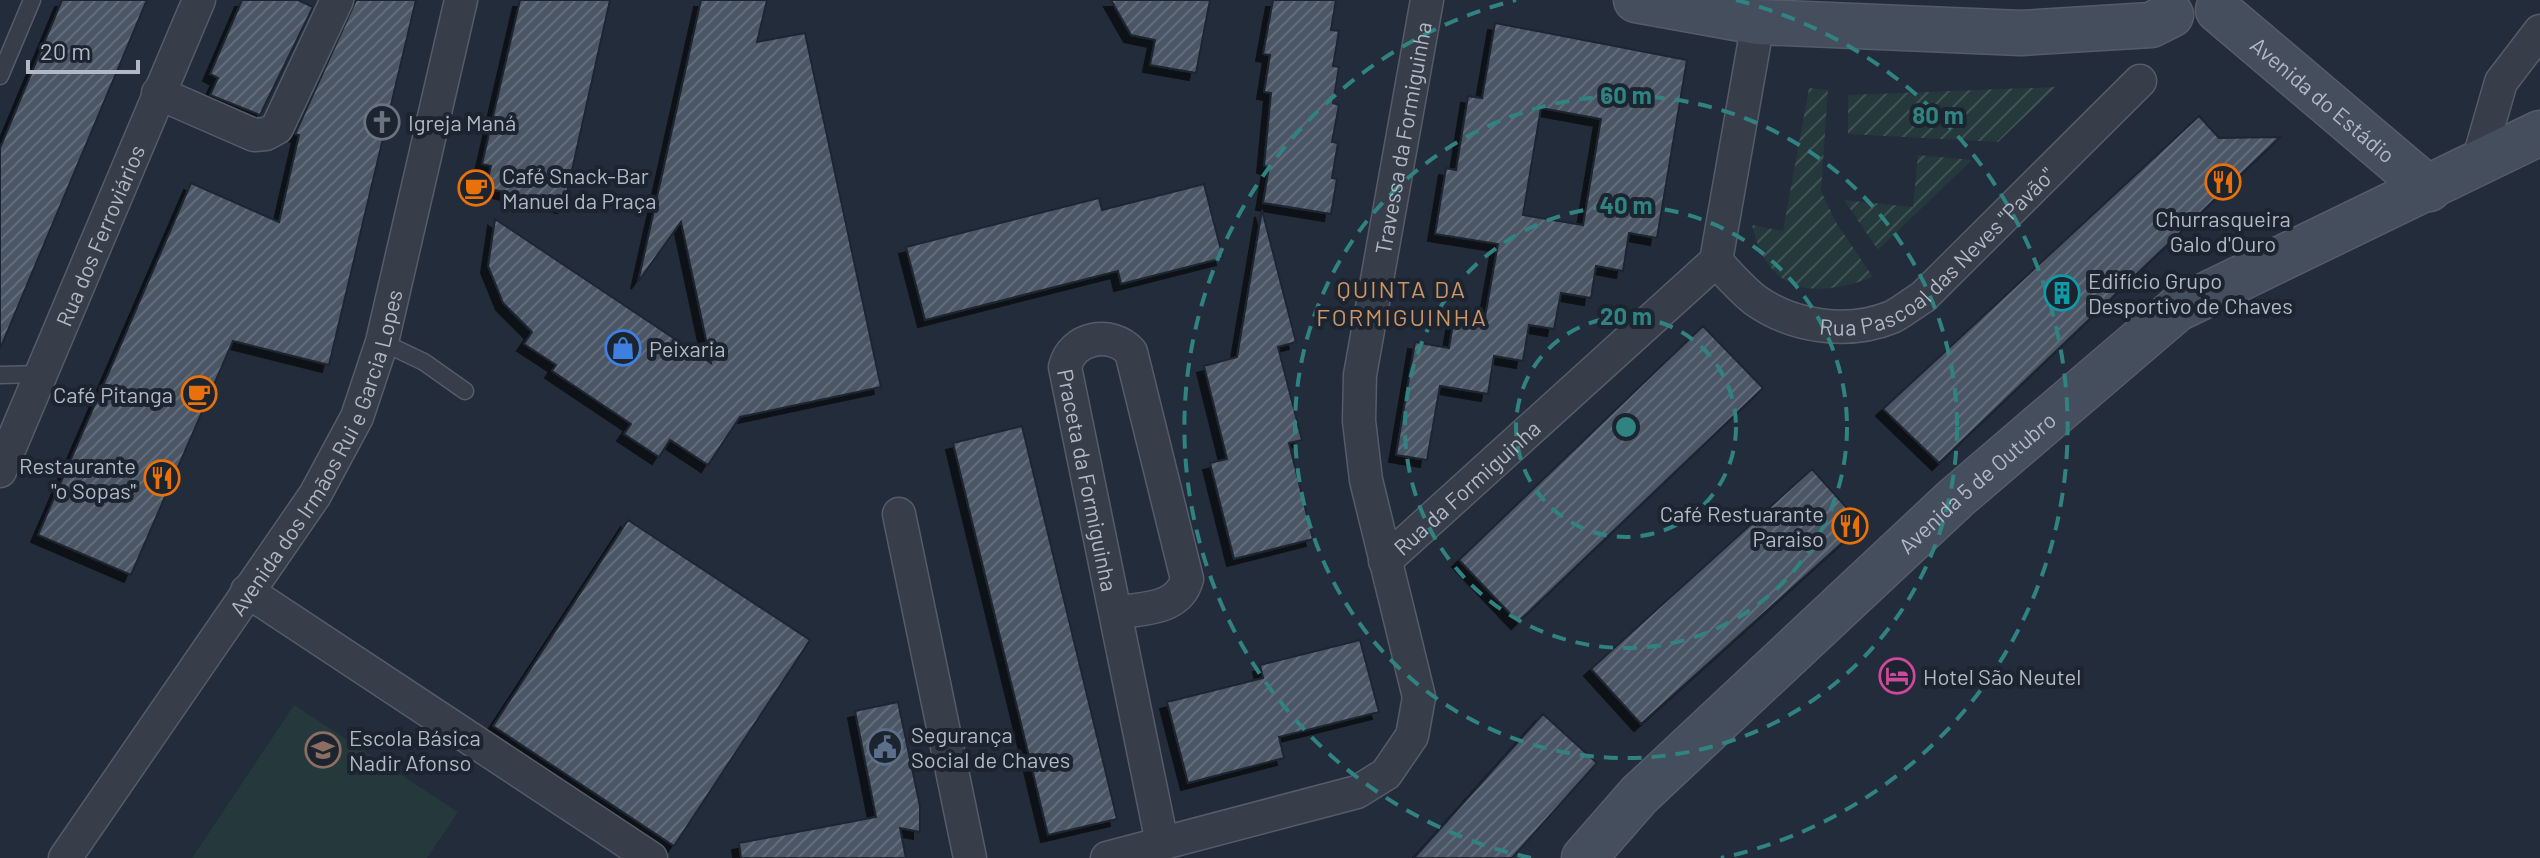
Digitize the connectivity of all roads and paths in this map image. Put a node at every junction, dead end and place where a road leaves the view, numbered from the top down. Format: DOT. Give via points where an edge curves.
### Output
graph roads {
  1 [pos="32,0"];
  2 [pos="199,0"];
  3 [pos="337,0"];
  4 [pos="461,0"];
  5 [pos="1427,0"];
  6 [pos="1636,0"];
  7 [pos="2012,0"];
  8 [pos="2221,5"];
  9 [pos="2166,7"];
  10 [pos="1758,22"];
  11 [pos="1917,27"];
  12 [pos="2540,31"];
  13 [pos="0,76"];
  14 [pos="2140,81"];
  15 [pos="158,93"];
  16 [pos="2540,133"];
  17 [pos="2477,165"];
  18 [pos="2429,189"];
  19 [pos="1716,261"];
  20 [pos="382,342"];
  21 [pos="40,374"];
  22 [pos="0,375"];
  23 [pos="465,391"];
  24 [pos="12,410"];
  25 [pos="0,471"];
  26 [pos="899,514"];
  27 [pos="1385,561"];
  28 [pos="247,591"];
  29 [pos="1116,613"];
  30 [pos="1162,843"];
  31 [pos="65,858"];
  32 [pos="651,858"];
  33 [pos="970,858"];
  34 [pos="1107,858"];
  35 [pos="1584,858"];
  1 -- 13 [label="lane"];
  2 -- 15 [label="street, Rua dos Ferroviários"];
  3 -- 15 [label="street" via="277,128 266,134 254,135"];
  4 -- 20 [label="street, Avenida dos Irmãos Rui e Garcia Lopes"];
  5 -- 27 [label="street, Travessa da Formiguinha" via="1360,375 1366,480"];
  6 -- 10 [label="main road, Avenida do Estádio"];
  7 -- 11 [label="main road, Avenida do Estádio"];
  8 -- 9 [label="main road, Avenida do Estádio" via="2196,23"];
  8 -- 18 [label="main road, Avenida do Estádio"];
  9 -- 11 [label="main road, Avenida do Estádio" via="2151,25 2021,33"];
  10 -- 11 [label="main road, Avenida do Estádio"];
  10 -- 19 [label="street"];
  12 -- 17 [label="street" via="2501,82"];
  14 -- 19 [label="street, Rua Pascoal das Neves \"Pavão\"" via="1923,297 1891,317 1846,327 1778,315"];
  15 -- 21 [label="street, Rua dos Ferroviários"];
  16 -- 17 [label="main road, Avenida 5 de Outubro"];
  17 -- 18 [label="main road, Avenida 5 de Outubro"];
  18 -- 35 [label="main road, Avenida 5 de Outubro" via="2177,309 1956,498 1639,795"];
  19 -- 27 [label="street, Rua da Formiguinha"];
  20 -- 23 [label="lane" via="424,362"];
  20 -- 28 [label="street, Avenida dos Irmãos Rui e Garcia Lopes" via="357,417 337,457"];
  21 -- 22 [label="lane"];
  21 -- 24 [label="street, Rua dos Ferroviários"];
  24 -- 25 [label="street, Rua dos Ferroviários"];
  26 -- 33 [label="street"];
  27 -- 30 [label="street, Rua da Formiguinha" via="1419,697 1412,736 1386,774 1357,792"];
  28 -- 31 [label="street, Avenida dos Irmãos Rui e Garcia Lopes"];
  28 -- 32 [label="street"];
  29 -- 29 [label="street, Praceta da Formiguinha" via="1173,602 1187,579 1131,352 1122,342 1109,339 1078,344 1065,367"];
  29 -- 30 [label="street, Praceta da Formiguinha"];
  30 -- 34 [label="street, Rua da Formiguinha"];
}
